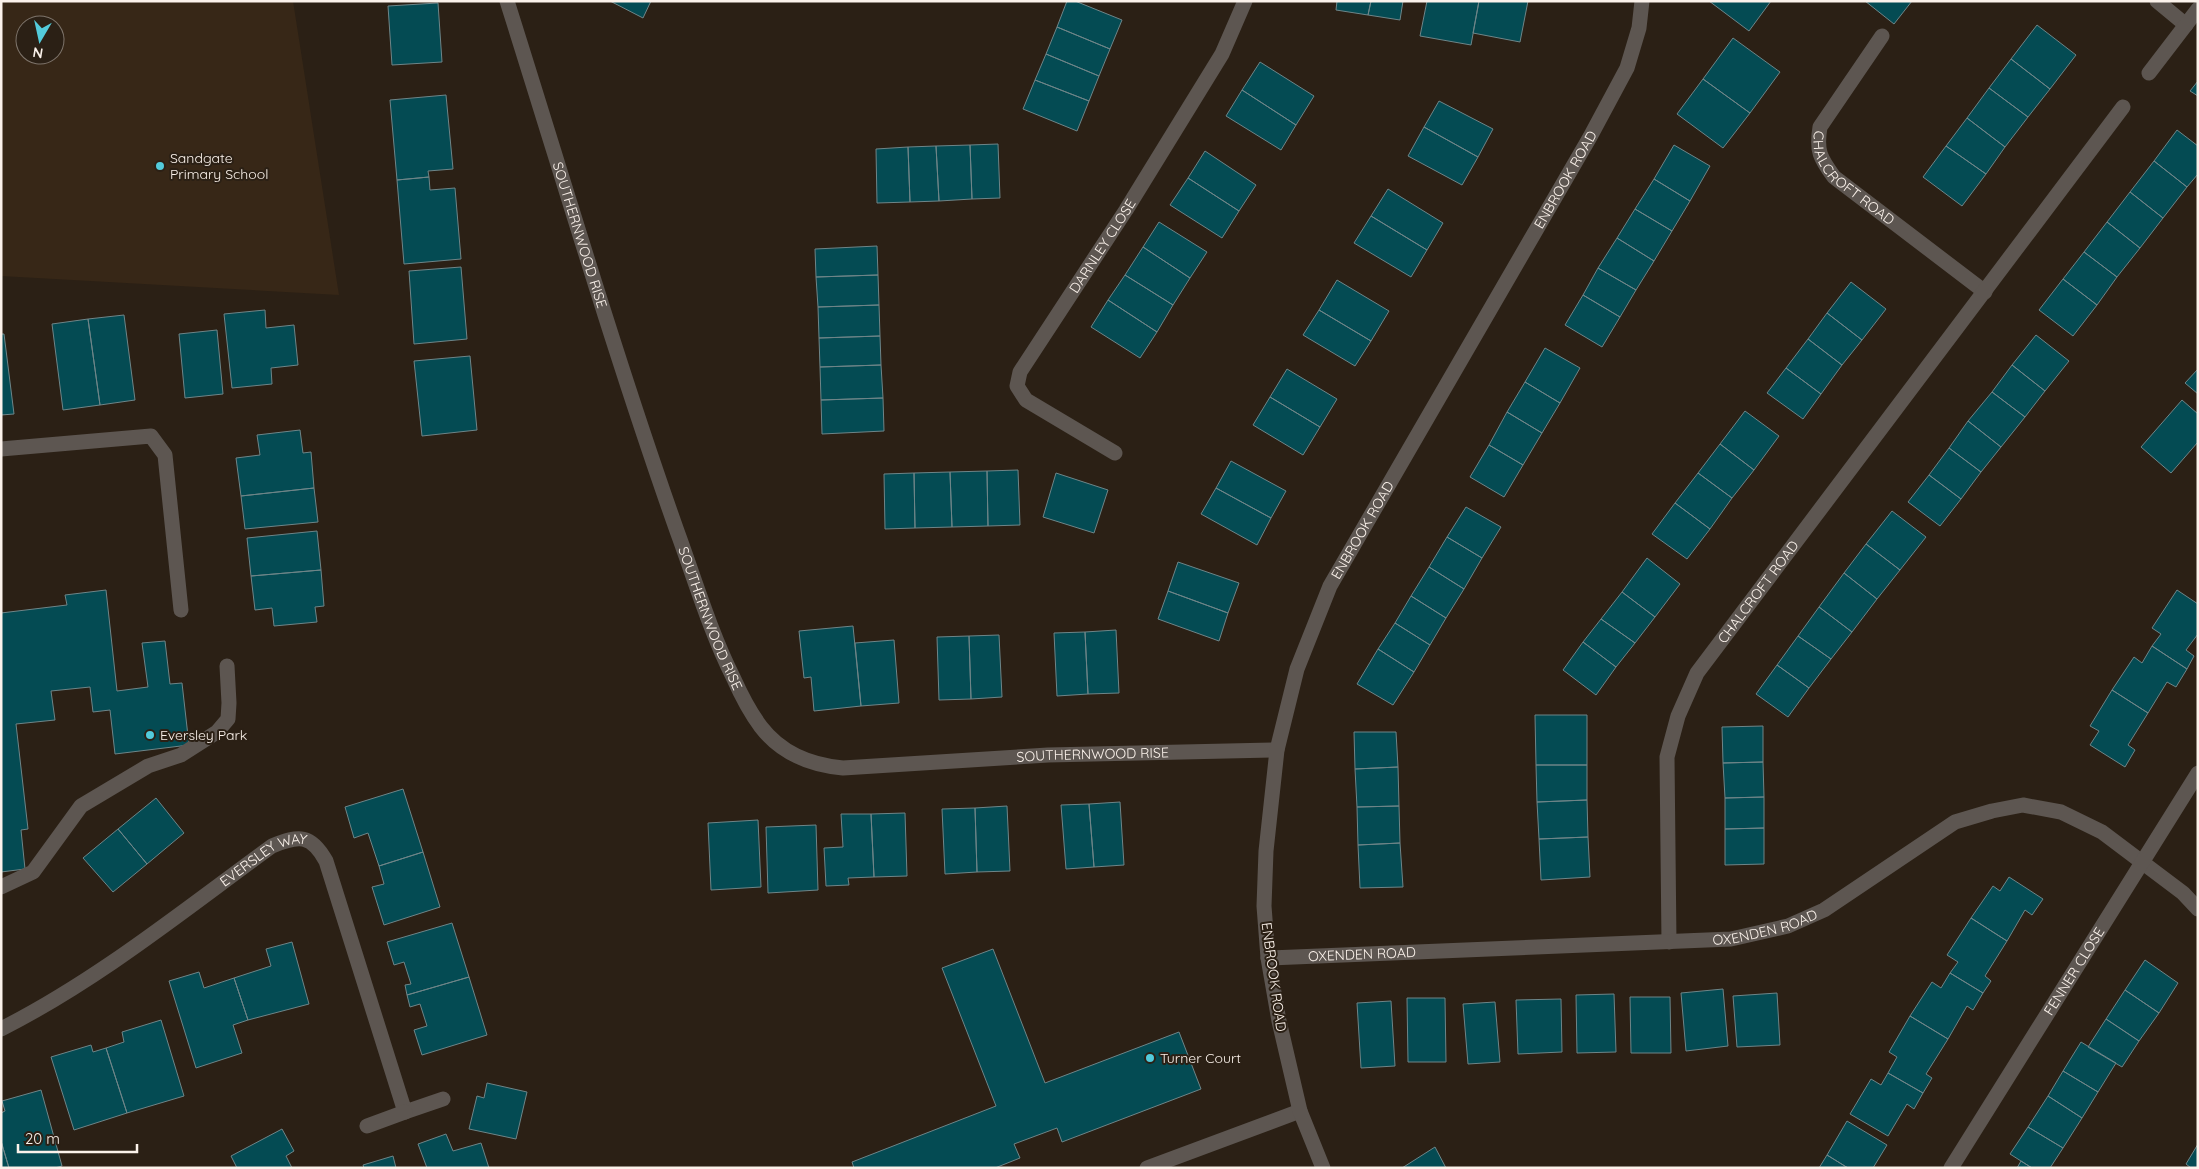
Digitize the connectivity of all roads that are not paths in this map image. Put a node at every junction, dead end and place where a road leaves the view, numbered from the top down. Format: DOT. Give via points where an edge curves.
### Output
graph roads {
  1 [pos="508,1"];
  2 [pos="1245,1"];
  3 [pos="1642,1"];
  4 [pos="2157,1"];
  5 [pos="2198,9"];
  6 [pos="2186,25"];
  7 [pos="1882,36"];
  8 [pos="2149,74"];
  9 [pos="2123,107"];
  10 [pos="1985,292"];
  11 [pos="1,449"];
  12 [pos="1115,453"];
  13 [pos="181,610"];
  14 [pos="227,666"];
  15 [pos="1277,750"];
  16 [pos="2198,773"];
  17 [pos="2144,862"];
  18 [pos="1,887"];
  19 [pos="2198,909"];
  20 [pos="1669,942"];
  21 [pos="1268,958"];
  22 [pos="1,1029"];
  23 [pos="443,1099"];
  24 [pos="1300,1111"];
  25 [pos="405,1112"];
  26 [pos="367,1126"];
  27 [pos="1147,1168"];
  28 [pos="1323,1168"];
  29 [pos="1951,1168"];
  1 -- 15 [label="street, SOUTHERNWOOD RISE" via="649,452 720,652 748,710 778,744 803,760 843,768 1048,755"];
  2 -- 12 [label="street, DARNLEY CLOSE" via="1222,54 1126,210 1020,372 1017,386 1026,400"];
  3 -- 15 [label="street, ENBROOK ROAD" via="1639,28 1628,68 1330,586 1297,669"];
  4 -- 6 [label="street"];
  5 -- 6 [label="street"];
  6 -- 8 [label="street"];
  7 -- 10 [label="street, CHALCROFT ROAD" via="1820,127 1817,144 1823,161 1834,177"];
  9 -- 10 [label="street, CHALCROFT ROAD"];
  10 -- 20 [label="street, CHALCROFT ROAD" via="1697,673 1678,716 1667,757"];
  11 -- 13 [label="street" via="151,436 165,454"];
  14 -- 18 [label="street" via="228,719 218,732 181,755 148,766 81,806 33,872"];
  15 -- 21 [label="street, ENBROOK ROAD" via="1266,851 1264,906"];
  16 -- 17 [label="street, FENNER CLOSE"];
  17 -- 19 [label="street, OXENDEN ROAD"];
  17 -- 20 [label="street, OXENDEN ROAD" via="2102,832 2070,816 2023,805 1955,822 1824,910 1788,926 1731,939"];
  17 -- 29 [label="street, FENNER CLOSE"];
  20 -- 21 [label="street, OXENDEN ROAD"];
  21 -- 24 [label="street, ENBROOK ROAD"];
  22 -- 25 [label="street, EVERSLEY WAY" via="42,1008 127,952 272,846 296,838 308,839 319,848 326,861"];
  23 -- 25 [label="street"];
  24 -- 27 [label="street"];
  24 -- 28 [label="street, ENBROOK ROAD"];
  25 -- 26 [label="street"];
}
